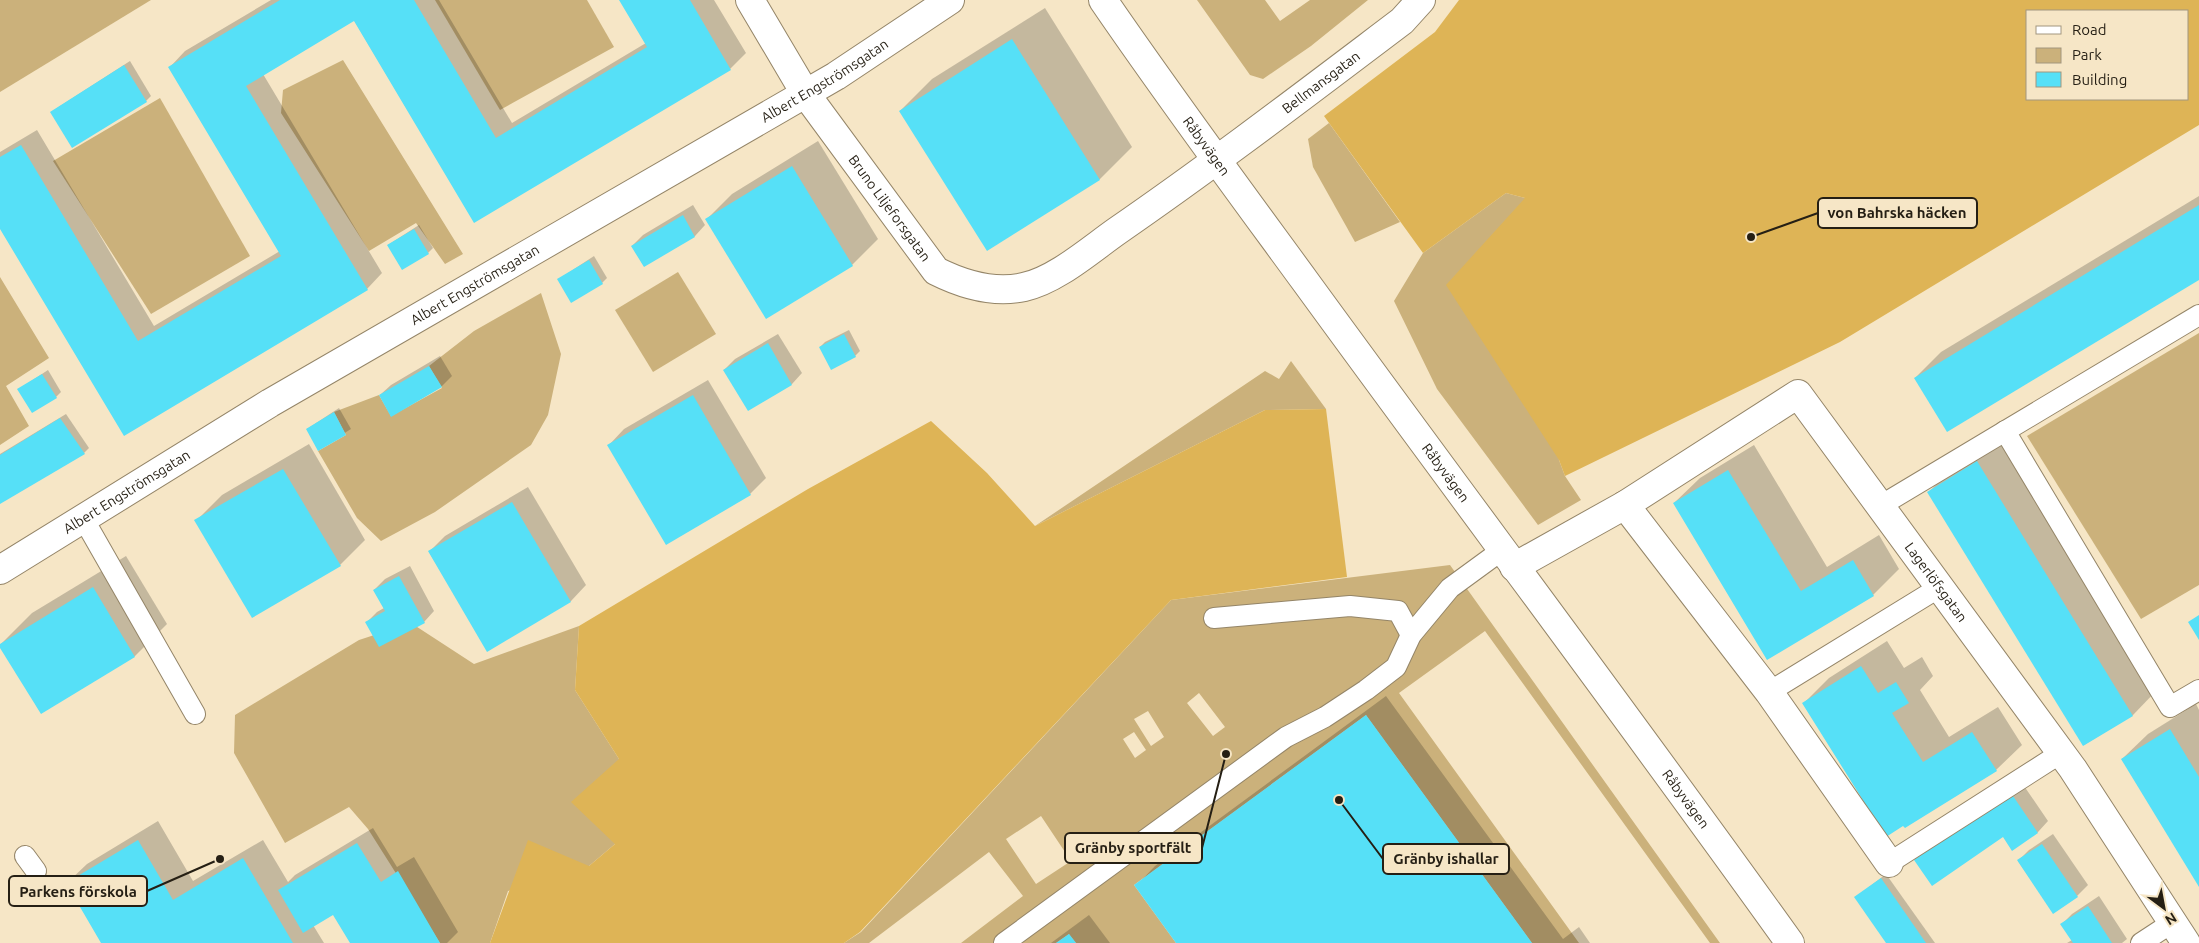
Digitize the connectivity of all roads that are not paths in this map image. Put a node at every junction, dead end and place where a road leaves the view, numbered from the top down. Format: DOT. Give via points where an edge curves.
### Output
graph roads {
  1 [pos="750,0"];
  2 [pos="950,0"];
  3 [pos="1103,0"];
  4 [pos="1420,0"];
  5 [pos="805,93"];
  6 [pos="1216,160"];
  7 [pos="2199,315"];
  8 [pos="2004,431"];
  9 [pos="1625,505"];
  10 [pos="1880,506"];
  11 [pos="83,518"];
  12 [pos="1508,559"];
  13 [pos="0,570"];
  14 [pos="1940,587"];
  15 [pos="1214,618"];
  16 [pos="1411,635"];
  17 [pos="1769,692"];
  18 [pos="2197,695"];
  19 [pos="195,714"];
  20 [pos="2061,753"];
  21 [pos="1889,863"];
  22 [pos="2179,933"];
  23 [pos="1004,943"];
  24 [pos="1790,943"];
  25 [pos="2141,943"];
  1 -- 5 [label="street, Bruno Liljeforsgatan"];
  2 -- 5 [label="street, Albert Engströmsgatan"];
  3 -- 6 [label="street, Råbyvägen"];
  4 -- 6 [label="street, Bellmansgatan" via="1402,21"];
  5 -- 6 [label="street, Bruno Liljeforsgatan" via="936,270 955,281 980,287 1023,288 1046,280"];
  5 -- 11 [label="street, Albert Engströmsgatan" via="270,403"];
  6 -- 12 [label="street, Råbyvägen"];
  7 -- 8 [label="lane"];
  8 -- 10 [label="lane"];
  8 -- 18 [label="lane" via="2170,707"];
  9 -- 10 [label="street, Lagerlöfsgatan" via="1798,394"];
  9 -- 12 [label="street, Lagerlöfsgatan"];
  9 -- 17 [label="street"];
  10 -- 14 [label="street, Lagerlöfsgatan"];
  11 -- 13 [label="street, Albert Engströmsgatan"];
  11 -- 19 [label="lane"];
  12 -- 16 [label="lane" via="1450,588"];
  12 -- 24 [label="street, Råbyvägen"];
  14 -- 17 [label="lane"];
  14 -- 20 [label="street, Lagerlöfsgatan"];
  15 -- 16 [label="lane" via="1350,606 1398,611"];
  16 -- 23 [label="lane" via="1396,667 1366,690 1286,737"];
  17 -- 21 [label="street"];
  20 -- 21 [label="lane"];
  20 -- 22 [label="street, Lagerlöfsgatan"];
  22 -- 25 [label="lane"];
}
